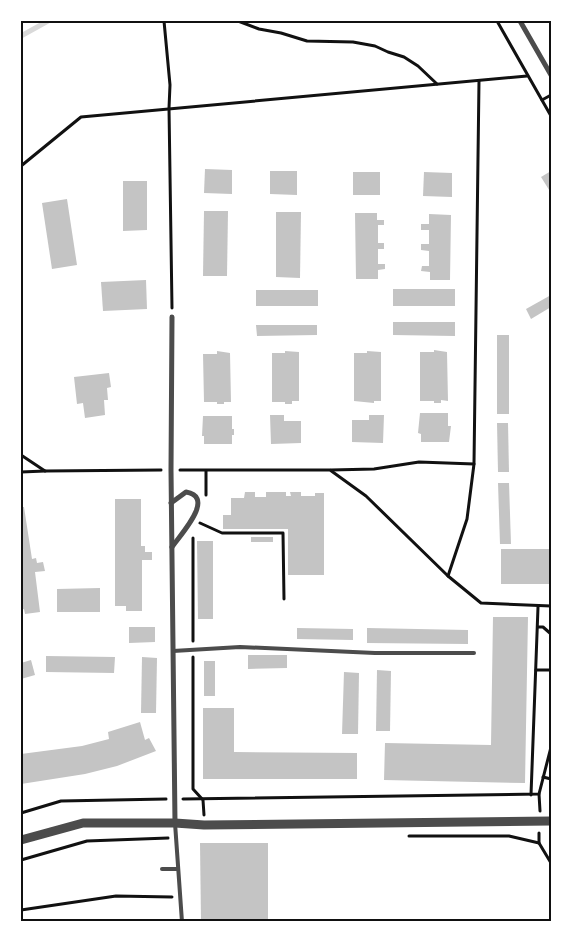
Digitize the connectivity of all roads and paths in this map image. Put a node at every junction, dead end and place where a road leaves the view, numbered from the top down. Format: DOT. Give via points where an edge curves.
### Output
graph roads {
  1 [pos="164,21"];
  2 [pos="238,21"];
  3 [pos="496,21"];
  4 [pos="520,21"];
  5 [pos="551,75"];
  6 [pos="527,76"];
  7 [pos="479,81"];
  8 [pos="437,85"];
  9 [pos="551,95"];
  10 [pos="542,100"];
  11 [pos="169,108"];
  12 [pos="551,116"];
  13 [pos="21,166"];
  14 [pos="172,317"];
  15 [pos="21,455"];
  16 [pos="474,464"];
  17 [pos="171,470"];
  18 [pos="330,470"];
  19 [pos="46,471"];
  20 [pos="21,472"];
  21 [pos="172,504"];
  22 [pos="199,522"];
  23 [pos="172,547"];
  24 [pos="448,576"];
  25 [pos="284,599"];
  26 [pos="551,606"];
  27 [pos="538,607"];
  28 [pos="538,627"];
  29 [pos="551,634"];
  30 [pos="173,651"];
  31 [pos="474,654"];
  32 [pos="536,670"];
  33 [pos="551,670"];
  34 [pos="551,747"];
  35 [pos="543,777"];
  36 [pos="551,779"];
  37 [pos="531,795"];
  38 [pos="175,799"];
  39 [pos="21,813"];
  40 [pos="551,821"];
  41 [pos="175,823"];
  42 [pos="400,836"];
  43 [pos="176,838"];
  44 [pos="21,840"];
  45 [pos="539,843"];
  46 [pos="21,860"];
  47 [pos="162,869"];
  48 [pos="178,869"];
  49 [pos="180,897"];
  50 [pos="21,910"];
  51 [pos="182,922"];
  1 -- 11 [label="path"];
  2 -- 8 [label="path" via="307,41 357,42 375,46 404,57"];
  3 -- 6 [label="path"];
  4 -- 5 [label="street"];
  6 -- 7 [label="path"];
  6 -- 10 [label="path"];
  7 -- 8 [label="path"];
  7 -- 16 [label="path"];
  8 -- 11 [label="path"];
  9 -- 10 [label="path"];
  10 -- 12 [label="path"];
  11 -- 13 [label="path" via="82,117"];
  11 -- 14 [label="path"];
  14 -- 17 [label="street"];
  15 -- 19 [label="path"];
  16 -- 18 [label="path" via="419,462 374,469"];
  16 -- 24 [label="path" via="467,519"];
  17 -- 18 [label="path"];
  17 -- 19 [label="path"];
  17 -- 21 [label="street"];
  18 -- 24 [label="path" via="366,496"];
  19 -- 20 [label="path"];
  21 -- 23 [label="street"];
  21 -- 23 [label="street" via="186,492 194,493 199,504"];
  22 -- 25 [label="path" via="222,533 283,533"];
  23 -- 30 [label="street"];
  24 -- 26 [label="path" via="482,603"];
  27 -- 28 [label="path"];
  28 -- 29 [label="path"];
  28 -- 32 [label="path"];
  30 -- 31 [label="lane" via="240,647"];
  30 -- 38 [label="street"];
  32 -- 33 [label="path"];
  32 -- 37 [label="path"];
  34 -- 35 [label="path"];
  35 -- 36 [label="path"];
  35 -- 37 [label="path" via="539,794"];
  37 -- 38 [label="path"];
  38 -- 39 [label="path" via="60,801"];
  38 -- 41 [label="street"];
  40 -- 41 [label="street"];
  41 -- 43 [label="lane"];
  41 -- 44 [label="street" via="83,823"];
  42 -- 45 [label="path" via="509,836"];
  43 -- 46 [label="path" via="87,841"];
  43 -- 48 [label="lane"];
  47 -- 48 [label="lane"];
  48 -- 49 [label="lane"];
  49 -- 50 [label="path" via="116,896"];
  49 -- 51 [label="lane"];
}
